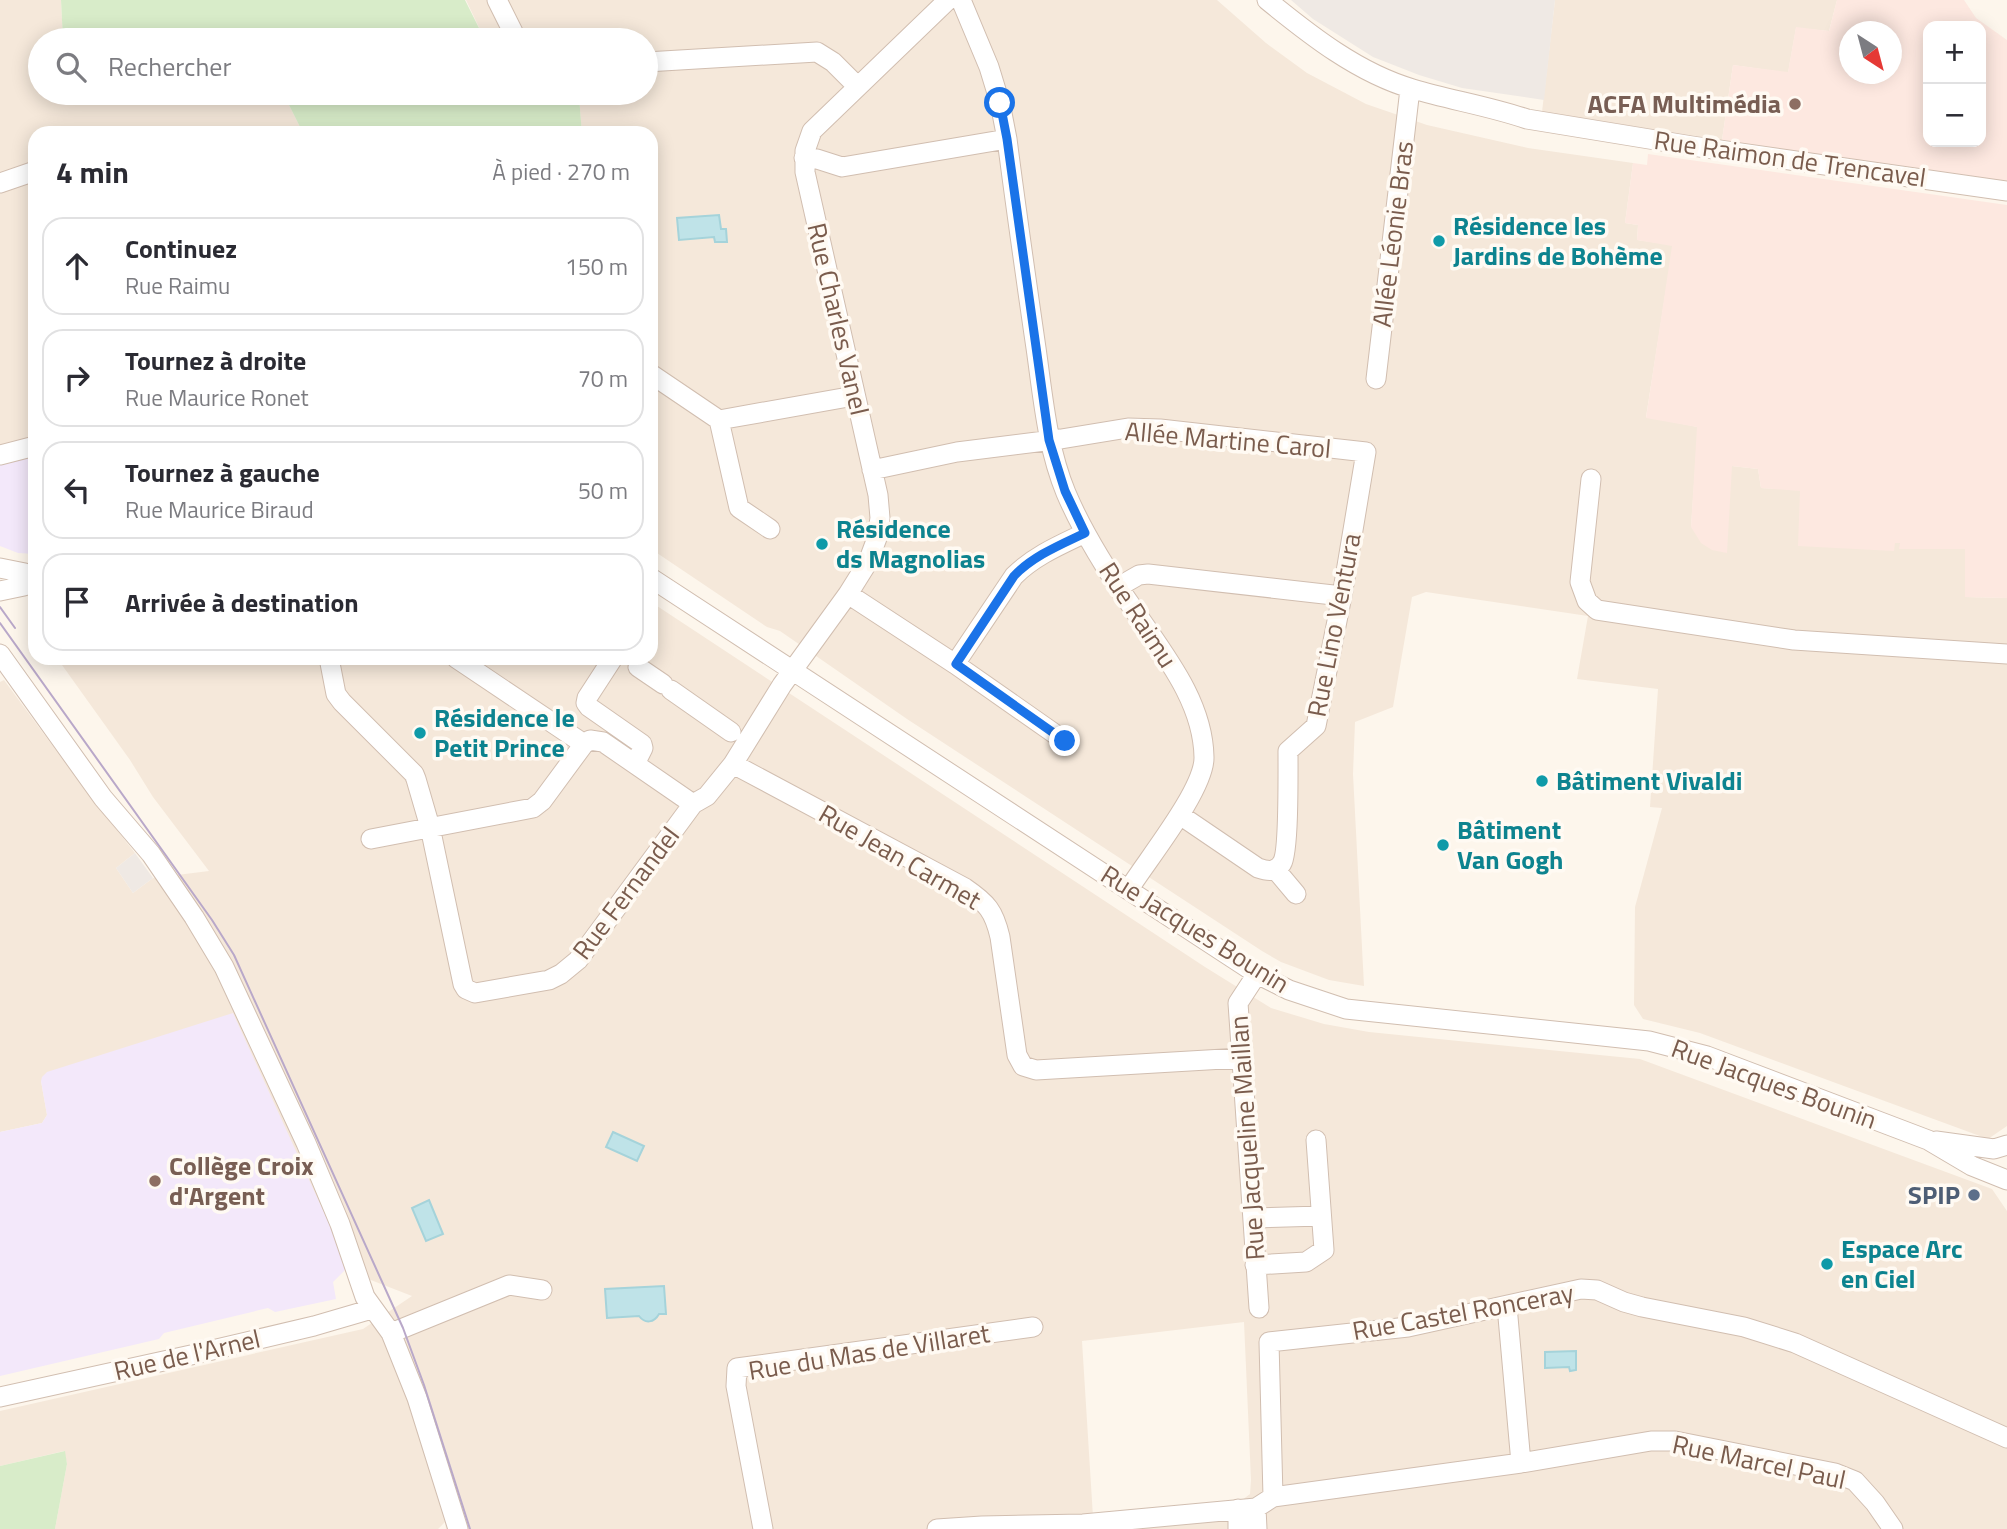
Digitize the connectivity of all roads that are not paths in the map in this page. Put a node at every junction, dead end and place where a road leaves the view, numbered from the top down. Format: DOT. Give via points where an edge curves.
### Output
graph roads {
  1 [pos="497,0"];
  2 [pos="948,0"];
  3 [pos="961,0"];
  4 [pos="1267,0"];
  5 [pos="511,28"];
  6 [pos="658,61"];
  7 [pos="857,86"];
  8 [pos="1410,89"];
  9 [pos="1007,139"];
  10 [pos="804,158"];
  11 [pos="28,173"];
  12 [pos="0,183"];
  13 [pos="2007,191"];
  14 [pos="658,379"];
  15 [pos="1376,379"];
  16 [pos="854,396"];
  17 [pos="719,420"];
  18 [pos="1049,440"];
  19 [pos="28,448"];
  20 [pos="1366,452"];
  21 [pos="0,455"];
  22 [pos="872,470"];
  23 [pos="1591,480"];
  24 [pos="770,529"];
  25 [pos="1085,533"];
  26 [pos="0,568"];
  27 [pos="28,575"];
  28 [pos="28,583"];
  29 [pos="658,583"];
  30 [pos="1118,587"];
  31 [pos="0,591"];
  32 [pos="848,594"];
  33 [pos="1342,596"];
  34 [pos="0,654"];
  35 [pos="2007,654"];
  36 [pos="956,664"];
  37 [pos="330,665"];
  38 [pos="466,665"];
  39 [pos="623,665"];
  40 [pos="631,665"];
  41 [pos="792,671"];
  42 [pos="731,732"];
  43 [pos="1065,741"];
  44 [pos="584,744"];
  45 [pos="635,764"];
  46 [pos="733,764"];
  47 [pos="694,804"];
  48 [pos="1180,815"];
  49 [pos="430,827"];
  50 [pos="371,839"];
  51 [pos="1275,869"];
  52 [pos="1129,889"];
  53 [pos="1296,894"];
  54 [pos="1257,974"];
  55 [pos="1241,1058"];
  56 [pos="1316,1140"];
  57 [pos="1928,1140"];
  58 [pos="2007,1146"];
  59 [pos="2005,1179"];
  60 [pos="1321,1216"];
  61 [pos="1253,1218"];
  62 [pos="1255,1265"];
  63 [pos="542,1290"];
  64 [pos="1507,1306"];
  65 [pos="1259,1308"];
  66 [pos="372,1309"];
  67 [pos="1034,1327"];
  68 [pos="391,1334"];
  69 [pos="0,1397"];
  70 [pos="2007,1438"];
  71 [pos="1521,1463"];
  72 [pos="1251,1511"];
  73 [pos="458,1529"];
  74 [pos="763,1529"];
  75 [pos="937,1529"];
  76 [pos="1257,1529"];
  77 [pos="1893,1529"];
  1 -- 5 [label="street"];
  2 -- 7 [label="street"];
  3 -- 9 [label="street, Rue Raimu" via="989,67"];
  4 -- 8 [label="street, Rue Raimon de Trencavel" via="1362,68"];
  6 -- 7 [label="street" via="817,52"];
  7 -- 10 [label="street" via="812,131"];
  8 -- 13 [label="street, Rue Raimon de Trencavel" via="1527,119"];
  8 -- 15 [label="street, Allée Léonie Bras"];
  9 -- 10 [label="street" via="842,167"];
  9 -- 18 [label="street, Rue Raimu"];
  10 -- 16 [label="street, Rue Charles Vanel"];
  11 -- 12 [label="street"];
  14 -- 17 [label="street"];
  16 -- 17 [label="street"];
  16 -- 22 [label="street, Rue Charles Vanel"];
  17 -- 24 [label="street" via="739,508"];
  18 -- 20 [label="street, Allée Martine Carol" via="1128,428 1160,429"];
  18 -- 22 [label="street, Allée Martine Carol" via="957,452"];
  18 -- 25 [label="street, Rue Raimu"];
  19 -- 21 [label="street"];
  20 -- 33 [label="street, Rue Lino Ventura"];
  22 -- 32 [label="street, Rue Charles Vanel" via="880,518 877,538"];
  23 -- 35 [label="street" via="1580,582 1587,601 1597,610 1794,640"];
  25 -- 30 [label="street, Rue Raimu"];
  25 -- 36 [label="street" via="1023,566"];
  26 -- 27 [label="street"];
  28 -- 31 [label="street"];
  29 -- 41 [label="street, Rue Jacques Bounin"];
  30 -- 33 [label="street" via="1148,574"];
  30 -- 48 [label="street, Rue Raimu" via="1181,680 1195,709 1205,761"];
  32 -- 36 [label="street"];
  32 -- 41 [label="street, Rue Charles Vanel"];
  33 -- 51 [label="street, Rue Lino Ventura" via="1316,726 1288,751 1286,845 1283,862"];
  34 -- 66 [label="street" via="103,798 150,855 224,967 306,1143"];
  36 -- 43 [label="street"];
  37 -- 49 [label="street, Rue Fernandel" via="342,702 414,774"];
  38 -- 44 [label="street"];
  39 -- 45 [label="street" via="586,703 642,744"];
  40 -- 42 [label="street"];
  41 -- 46 [label="street, Rue Fernandel"];
  41 -- 52 [label="street, Rue Jacques Bounin"];
  44 -- 45 [label="street" via="603,742"];
  44 -- 49 [label="street" via="533,808"];
  45 -- 47 [label="street"];
  46 -- 47 [label="street, Rue Fernandel" via="707,796"];
  46 -- 55 [label="street, Rue Jean Carmet" via="965,888 988,907 1000,937 1017,1055 1023,1066 1036,1070"];
  47 -- 49 [label="street, Rue Fernandel" via="578,960 549,980 475,993 463,984"];
  48 -- 51 [label="street" via="1258,867"];
  48 -- 52 [label="street, Rue Raimu"];
  49 -- 50 [label="street"];
  51 -- 53 [label="street"];
  52 -- 54 [label="street, Rue Jacques Bounin"];
  54 -- 55 [label="street, Rue Jacqueline Maillan" via="1238,1003"];
  54 -- 57 [label="street, Rue Jacques Bounin" via="1346,1009 1649,1041 1707,1056"];
  55 -- 61 [label="street, Rue Jacqueline Maillan"];
  56 -- 60 [label="street"];
  57 -- 58 [label="street, Rue Jacques Bounin" via="1994,1149"];
  57 -- 59 [label="street, Rue Jacques Bounin"];
  58 -- 59 [label="street, Rue Jacques Bounin" via="2000,1165"];
  60 -- 61 [label="street"];
  60 -- 62 [label="street" via="1324,1250 1316,1256 1306,1262"];
  61 -- 62 [label="street, Rue Jacqueline Maillan"];
  62 -- 65 [label="street, Rue Jacqueline Maillan"];
  63 -- 68 [label="street" via="509,1286"];
  64 -- 70 [label="street, Rue Castel Ronceray" via="1581,1289 1597,1290 1642,1307 1744,1326 1795,1343"];
  64 -- 71 [label="street"];
  64 -- 72 [label="street, Rue Castel Ronceray" via="1408,1327 1269,1342"];
  66 -- 68 [label="street"];
  66 -- 69 [label="street, Rue de l'Arnel" via="191,1356"];
  67 -- 74 [label="street, Rue du Mas de Villaret" via="737,1368 736,1386"];
  68 -- 73 [label="street" via="417,1398"];
  71 -- 72 [label="street, Rue Marcel Paul"];
  71 -- 77 [label="street, Rue Marcel Paul" via="1675,1441 1855,1481"];
  72 -- 75 [label="street, Rue Marcel Paul"];
  72 -- 76 [label="street"];
}
